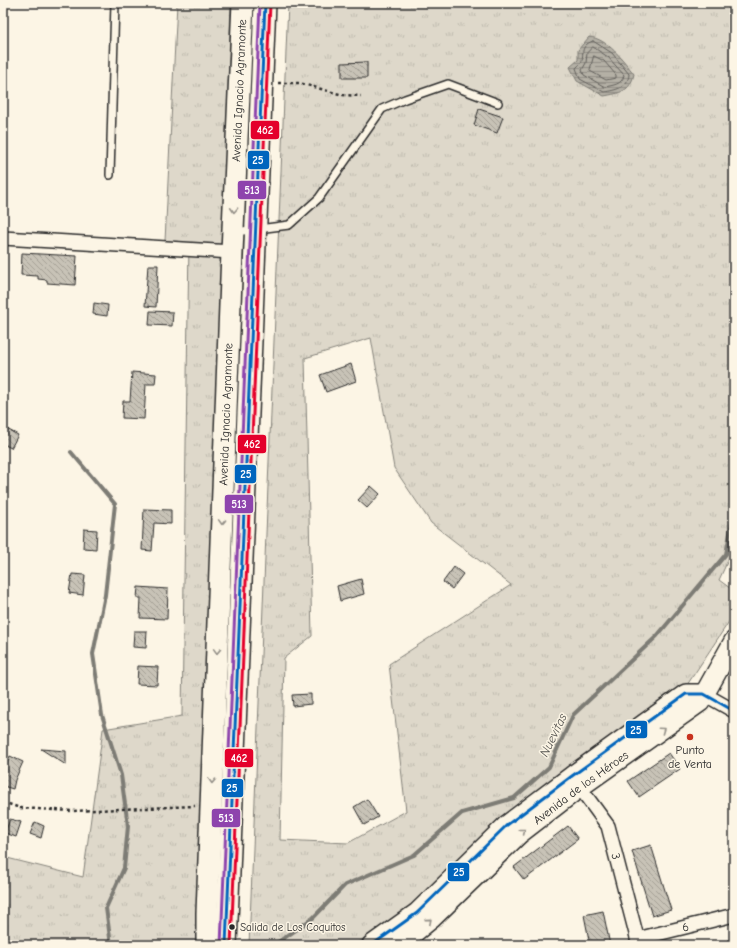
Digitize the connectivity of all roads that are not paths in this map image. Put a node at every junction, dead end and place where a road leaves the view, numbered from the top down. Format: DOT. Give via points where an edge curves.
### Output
graph roads {
  1 [pos="115,3"];
  2 [pos="243,3"];
  3 [pos="265,3"];
  4 [pos="498,103"];
  5 [pos="110,175"];
  6 [pos="256,228"];
  7 [pos="3,238"];
  8 [pos="233,242"];
  9 [pos="734,641"];
  10 [pos="704,694"];
  11 [pos="734,711"];
  12 [pos="576,782"];
  13 [pos="734,915"];
  14 [pos="638,942"];
  15 [pos="407,943"];
  16 [pos="207,945"];
  17 [pos="226,945"];
  18 [pos="372,945"];
  1 -- 5 [label="lane"];
  2 -- 8 [label="main road, Avenida Ignacio Agramonte, one-way"];
  3 -- 6 [label="main road, Avenida Ignacio Agramonte"];
  4 -- 6 [label="lane" via="448,84 382,109 320,198 290,225"];
  6 -- 8 [label="lane"];
  6 -- 17 [label="main road, Avenida Ignacio Agramonte"];
  7 -- 8 [label="street"];
  8 -- 16 [label="main road, Avenida Ignacio Agramonte, one-way"];
  9 -- 10 [label="street, Avenida de los Héroes"];
  10 -- 11 [label="street"];
  10 -- 12 [label="street, Avenida de los Héroes" via="694,707"];
  12 -- 14 [label="street, 3" via="608,826"];
  15 -- 12 [label="street, Avenida de los Héroes, one-way"];
  12 -- 18 [label="street, Avenida de los Héroes" via="507,825 417,913"];
  13 -- 14 [label="street, 6"];
}
